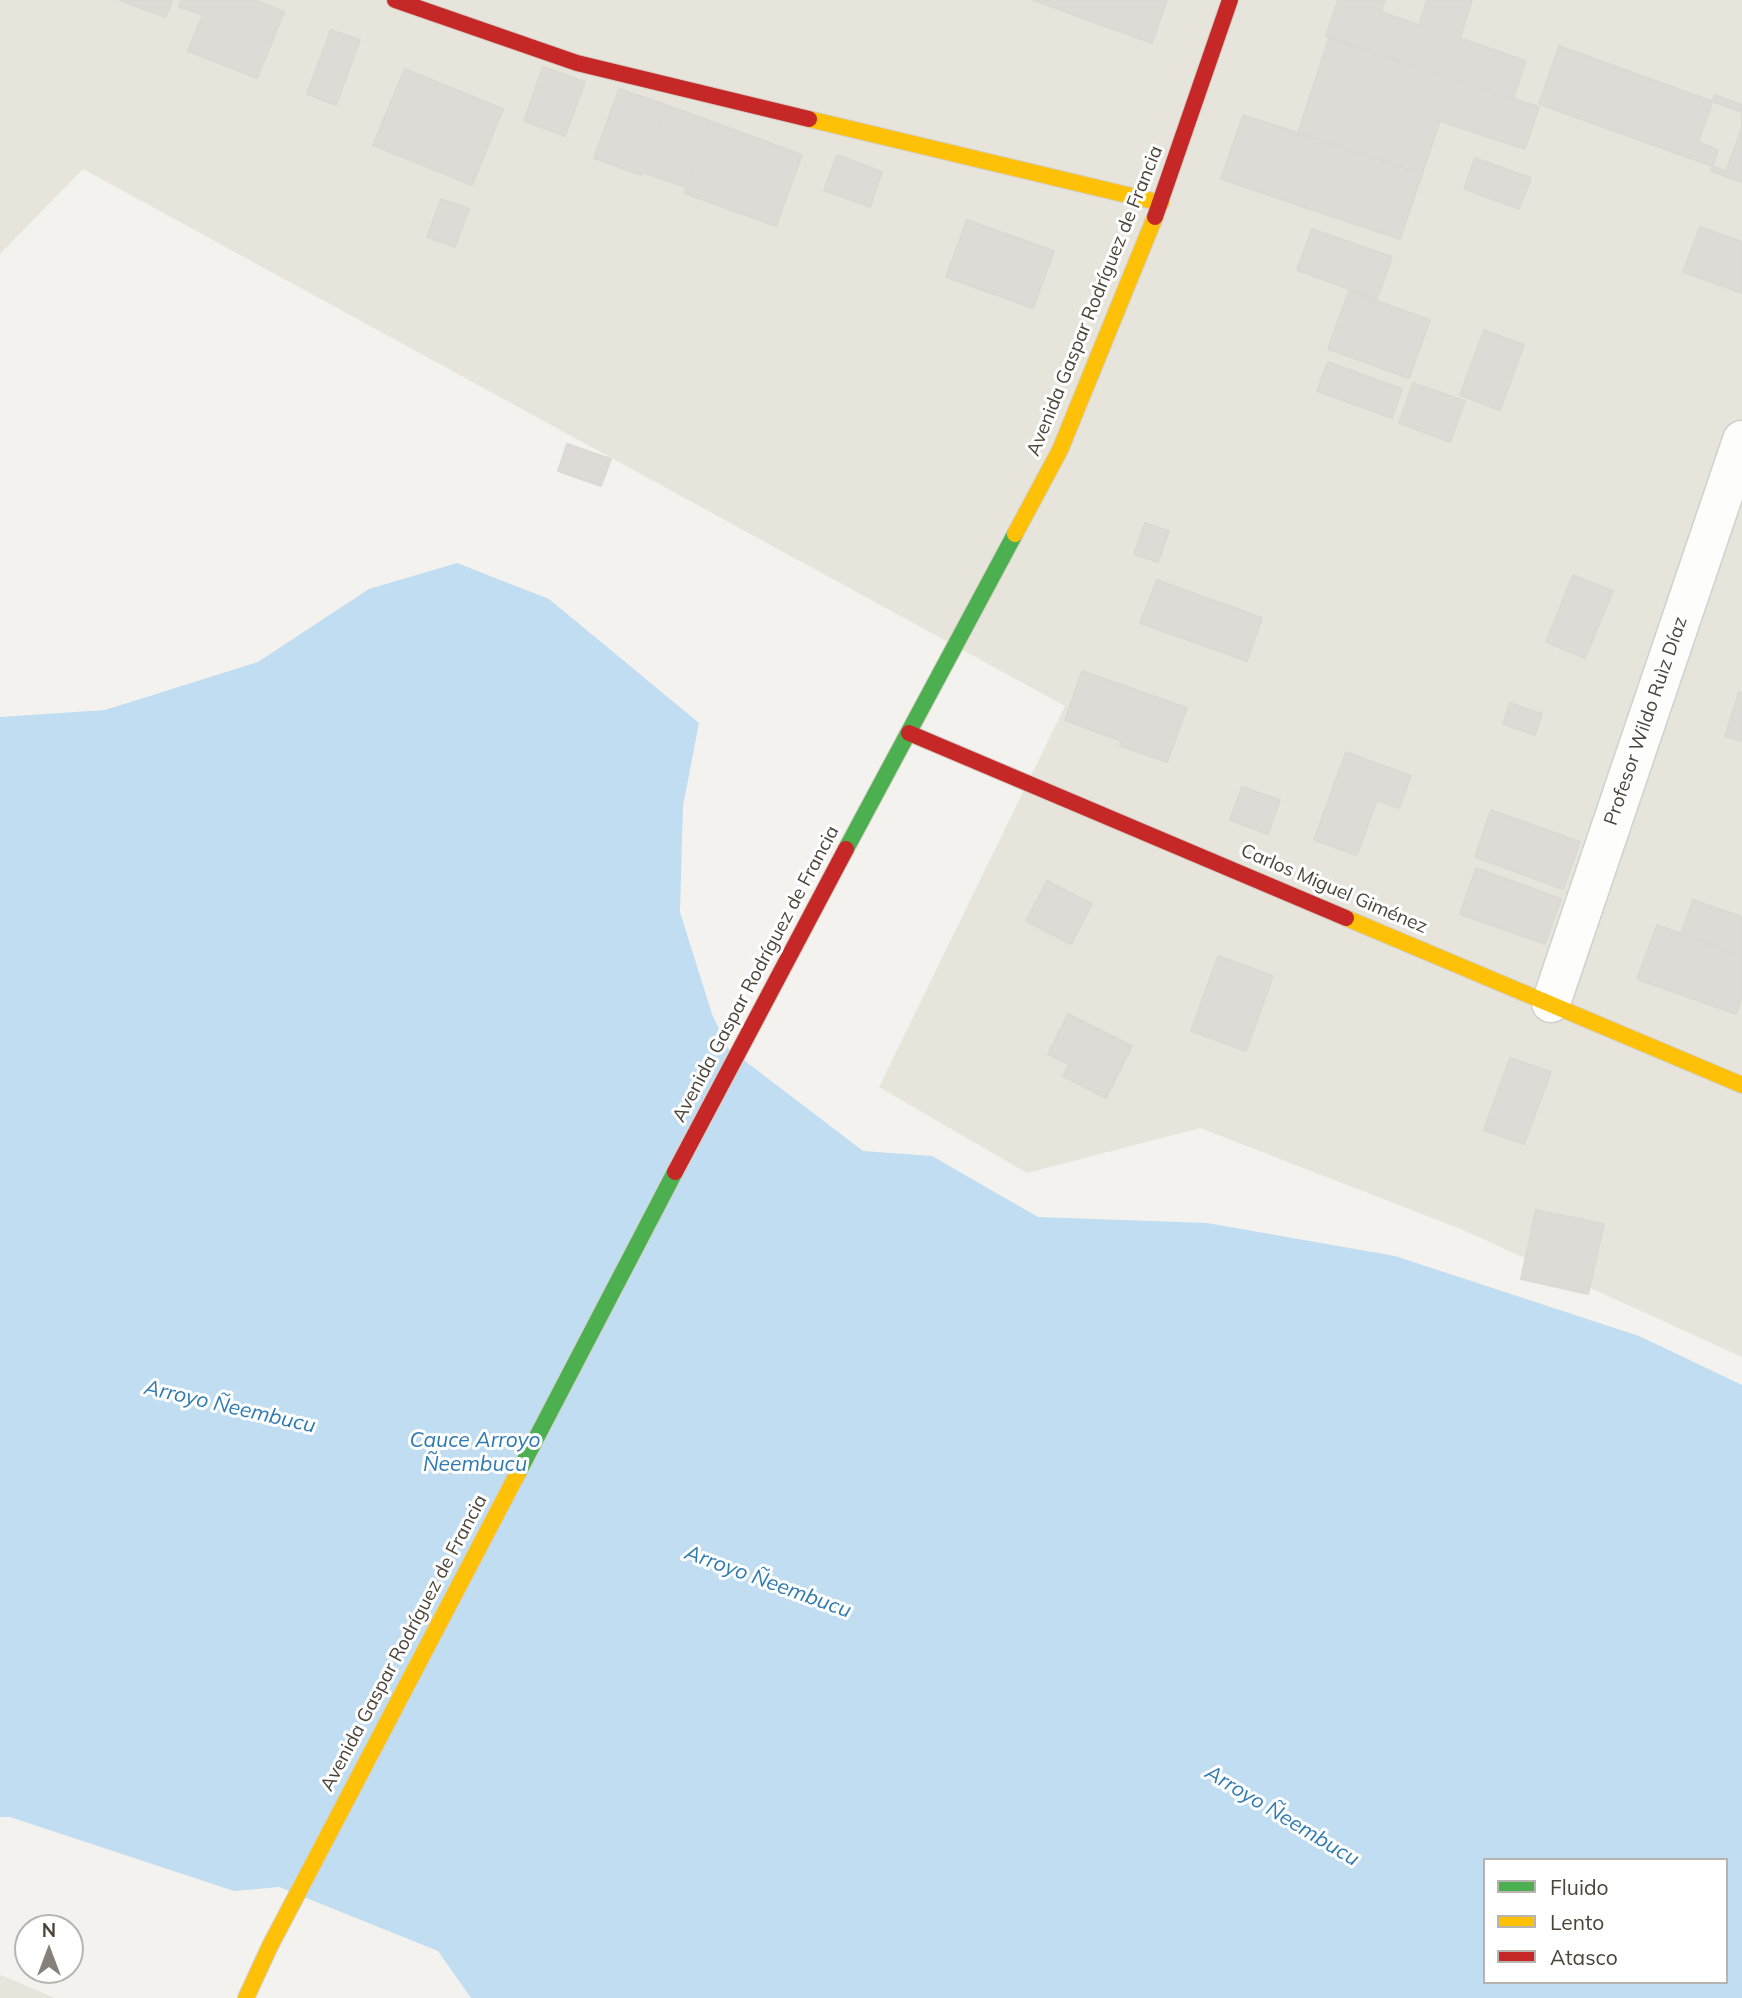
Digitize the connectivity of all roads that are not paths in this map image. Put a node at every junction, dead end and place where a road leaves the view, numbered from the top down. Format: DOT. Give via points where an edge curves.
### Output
graph roads {
  1 [pos="395,0"];
  2 [pos="1230,0"];
  3 [pos="1161,203"];
  4 [pos="1742,440"];
  5 [pos="909,733"];
  6 [pos="1550,1003"];
  7 [pos="1742,1085"];
  8 [pos="246,1998"];
  1 -- 3 [label="main road" via="577,63"];
  2 -- 3 [label="main road, Avenida Gaspar Rodríguez de Francia"];
  3 -- 5 [label="main road, Avenida Gaspar Rodríguez de Francia" via="1060,450"];
  4 -- 6 [label="street, Profesor Wildo Ruìz Díaz"];
  5 -- 6 [label="main road, Carlos Miguel Giménez"];
  5 -- 8 [label="main road, Avenida Gaspar Rodríguez de Francia" via="765,1000"];
  6 -- 7 [label="main road, Carlos Miguel Giménez"];
}
